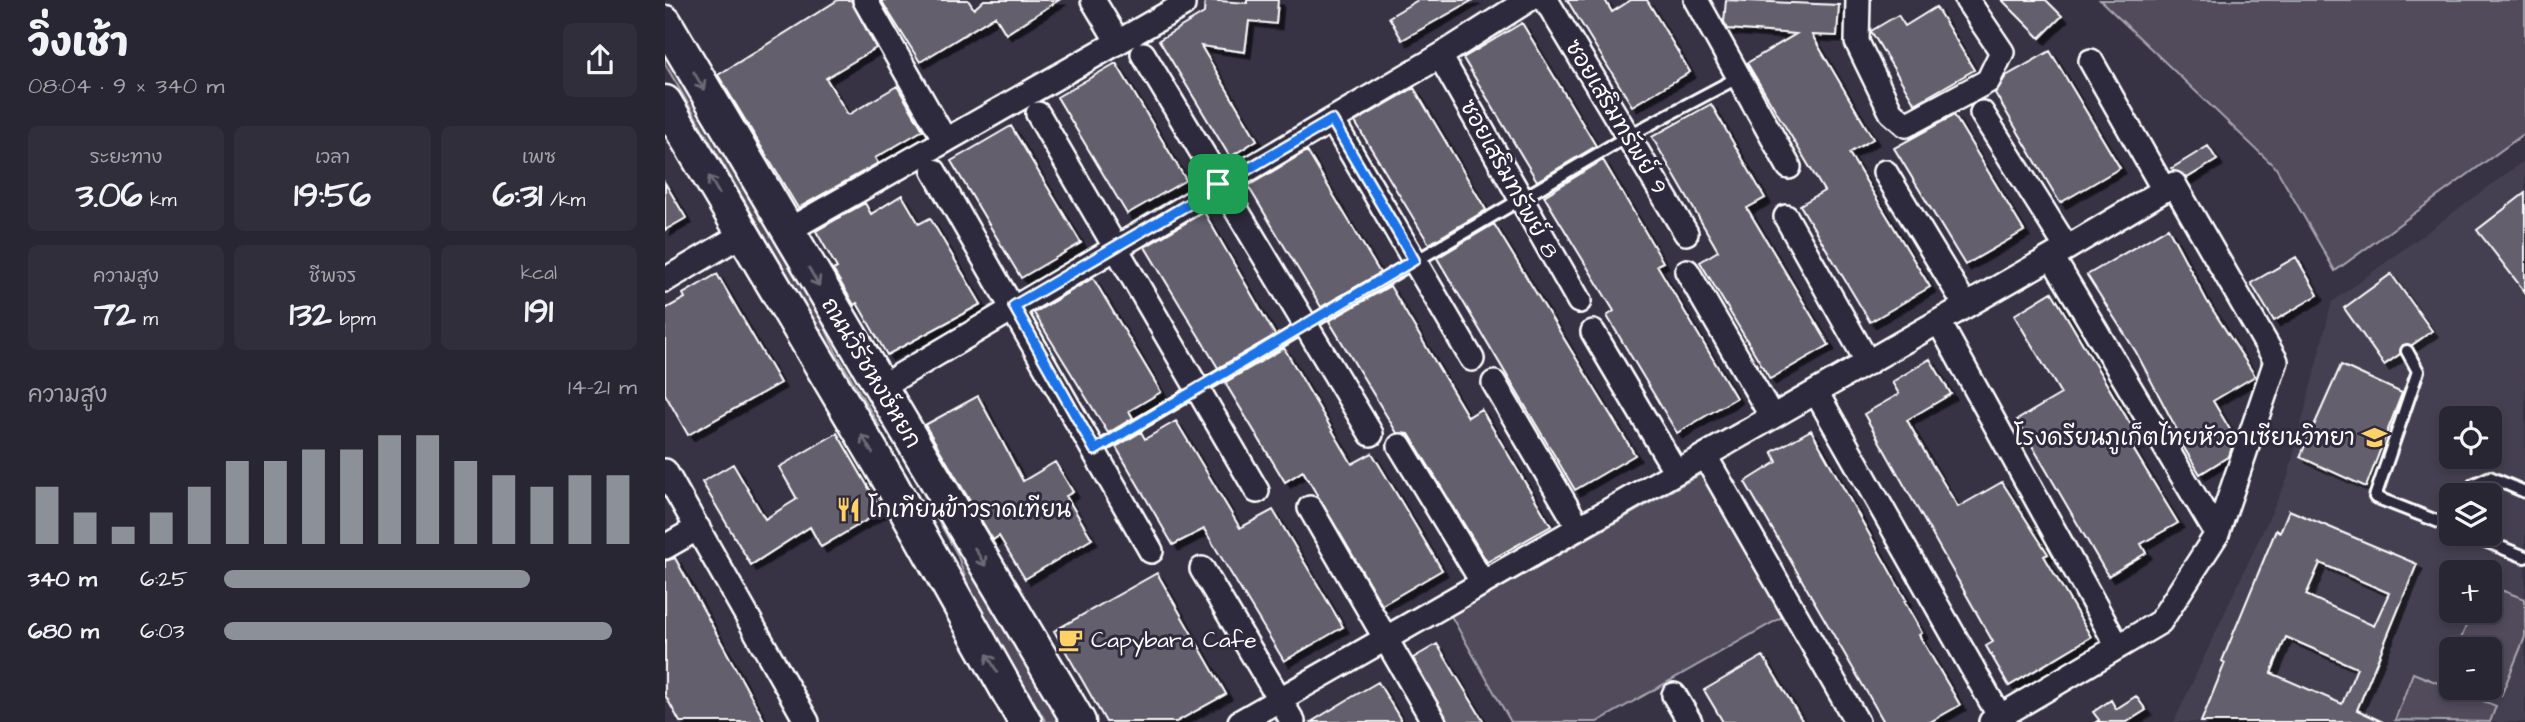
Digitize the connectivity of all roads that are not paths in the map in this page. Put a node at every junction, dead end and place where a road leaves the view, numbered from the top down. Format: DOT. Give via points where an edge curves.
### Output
graph roads {
  1 [pos="865,0"];
  2 [pos="1093,0"];
  3 [pos="1183,0"];
  4 [pos="1528,0"];
  5 [pos="1546,0"];
  6 [pos="1696,0"];
  7 [pos="1858,0"];
  8 [pos="1967,0"];
  9 [pos="665,22"];
  10 [pos="1118,42"];
  11 [pos="1143,54"];
  12 [pos="1440,56"];
  13 [pos="2091,61"];
  14 [pos="1739,77"];
  15 [pos="665,102"];
  16 [pos="1982,113"];
  17 [pos="1038,114"];
  18 [pos="1332,120"];
  19 [pos="1628,135"];
  20 [pos="946,140"];
  21 [pos="1789,167"];
  22 [pos="934,171"];
  23 [pos="1885,172"];
  24 [pos="1218,184"];
  25 [pos="2164,190"];
  26 [pos="1521,198"];
  27 [pos="1786,217"];
  28 [pos="787,231"];
  29 [pos="1686,233"];
  30 [pos="743,234"];
  31 [pos="1114,246"];
  32 [pos="2060,253"];
  33 [pos="1414,260"];
  34 [pos="1687,271"];
  35 [pos="665,280"];
  36 [pos="1579,302"];
  37 [pos="1014,306"];
  38 [pos="1966,306"];
  39 [pos="1939,322"];
  40 [pos="1305,327"];
  41 [pos="1593,332"];
  42 [pos="2407,351"];
  43 [pos="1472,359"];
  44 [pos="1868,363"];
  45 [pos="1493,383"];
  46 [pos="879,388"];
  47 [pos="1198,389"];
  48 [pos="1816,392"];
  49 [pos="1772,417"];
  50 [pos="1371,434"];
  51 [pos="1400,446"];
  52 [pos="1095,450"];
  53 [pos="1705,456"];
  54 [pos="926,467"];
  55 [pos="665,471"];
  56 [pos="1676,472"];
  57 [pos="2476,483"];
  58 [pos="893,487"];
  59 [pos="1257,491"];
  60 [pos="2525,492"];
  61 [pos="1310,509"];
  62 [pos="2439,522"];
  63 [pos="698,528"];
  64 [pos="1579,528"];
  65 [pos="2217,534"];
  66 [pos="2498,546"];
  67 [pos="665,547"];
  68 [pos="1151,551"];
  69 [pos="2525,557"];
  70 [pos="1202,569"];
  71 [pos="1483,583"];
  72 [pos="1386,638"];
  73 [pos="2118,647"];
  74 [pos="1674,695"];
  75 [pos="1280,699"];
  76 [pos="1995,719"];
  77 [pos="807,722"];
  78 [pos="1025,722"];
  79 [pos="1079,722"];
  80 [pos="1240,722"];
  81 [pos="1293,722"];
  82 [pos="1434,722"];
  83 [pos="1690,722"];
  84 [pos="1857,722"];
  1 -- 20 [label="street"];
  2 -- 10 [label="street"];
  3 -- 10 [label="street" via="1183,5"];
  4 -- 12 [label="street"];
  5 -- 19 [label="street, ซอยเสริมทรัพย์ 9"];
  6 -- 14 [label="street"];
  7 -- 8 [label="street" via="1857,43 1891,112 1906,125 1988,81 2002,52"];
  9 -- 28 [label="main road, ถนนวิรัชหงษ์หยก, one-way"];
  10 -- 20 [label="street"];
  11 -- 24 [label="street"];
  12 -- 18 [label="street"];
  12 -- 26 [label="street, ซอยเสริมทรัพย์ 8"];
  13 -- 25 [label="street"];
  14 -- 19 [label="lane"];
  14 -- 21 [label="street"];
  30 -- 15 [label="main road, ถนนวิรัชหงษ์หยก, one-way"];
  16 -- 32 [label="street"];
  17 -- 31 [label="street"];
  18 -- 24 [label="street"];
  18 -- 33 [label="street"];
  19 -- 26 [label="lane"];
  19 -- 29 [label="street, ซอยเสริมทรัพย์ 9"];
  20 -- 28 [label="street"];
  22 -- 37 [label="street"];
  23 -- 38 [label="street"];
  24 -- 31 [label="street"];
  24 -- 40 [label="street"];
  25 -- 32 [label="street"];
  25 -- 65 [label="street" via="2173,184 2276,361"];
  26 -- 33 [label="lane"];
  26 -- 36 [label="street, ซอยเสริมทรัพย์ 8"];
  27 -- 44 [label="street"];
  28 -- 46 [label="main road, ถนนวิรัชหงษ์หยก, one-way"];
  30 -- 35 [label="street"];
  58 -- 30 [label="main road, ถนนวิรัชหงษ์หยก, one-way"];
  31 -- 37 [label="street"];
  31 -- 47 [label="street"];
  32 -- 38 [label="street"];
  32 -- 65 [label="street"];
  33 -- 40 [label="lane"];
  33 -- 43 [label="street"];
  34 -- 49 [label="street"];
  37 -- 46 [label="street"];
  37 -- 52 [label="street"];
  38 -- 39 [label="street"];
  39 -- 44 [label="street"];
  39 -- 73 [label="street"];
  40 -- 47 [label="lane"];
  40 -- 50 [label="street"];
  41 -- 56 [label="street"];
  42 -- 62 [label="lane" via="2418,371 2375,497"];
  44 -- 48 [label="street"];
  45 -- 64 [label="street"];
  46 -- 54 [label="main road, ถนนวิรัชหงษ์หยก"];
  47 -- 52 [label="lane"];
  47 -- 59 [label="street"];
  48 -- 49 [label="street"];
  48 -- 76 [label="street"];
  49 -- 53 [label="street"];
  51 -- 71 [label="street"];
  52 -- 68 [label="street"];
  53 -- 56 [label="street"];
  53 -- 84 [label="street"];
  54 -- 58 [label="main road"];
  54 -- 79 [label="main road, ถนนวิรัชหงษ์หยก, one-way"];
  55 -- 63 [label="street"];
  56 -- 64 [label="street"];
  57 -- 60 [label="lane" via="2490,477"];
  78 -- 58 [label="main road, ถนนวิรัชหงษ์หยก, one-way"];
  61 -- 72 [label="street"];
  63 -- 67 [label="street"];
  63 -- 77 [label="street"];
  64 -- 71 [label="street"];
  65 -- 73 [label="street" via="2160,622"];
  66 -- 69 [label="lane"];
  70 -- 75 [label="street"];
  71 -- 72 [label="street"];
  72 -- 75 [label="street"];
  72 -- 82 [label="street"];
  73 -- 76 [label="street"];
  74 -- 83 [label="street"];
  75 -- 80 [label="street"];
  75 -- 81 [label="street"];
}
